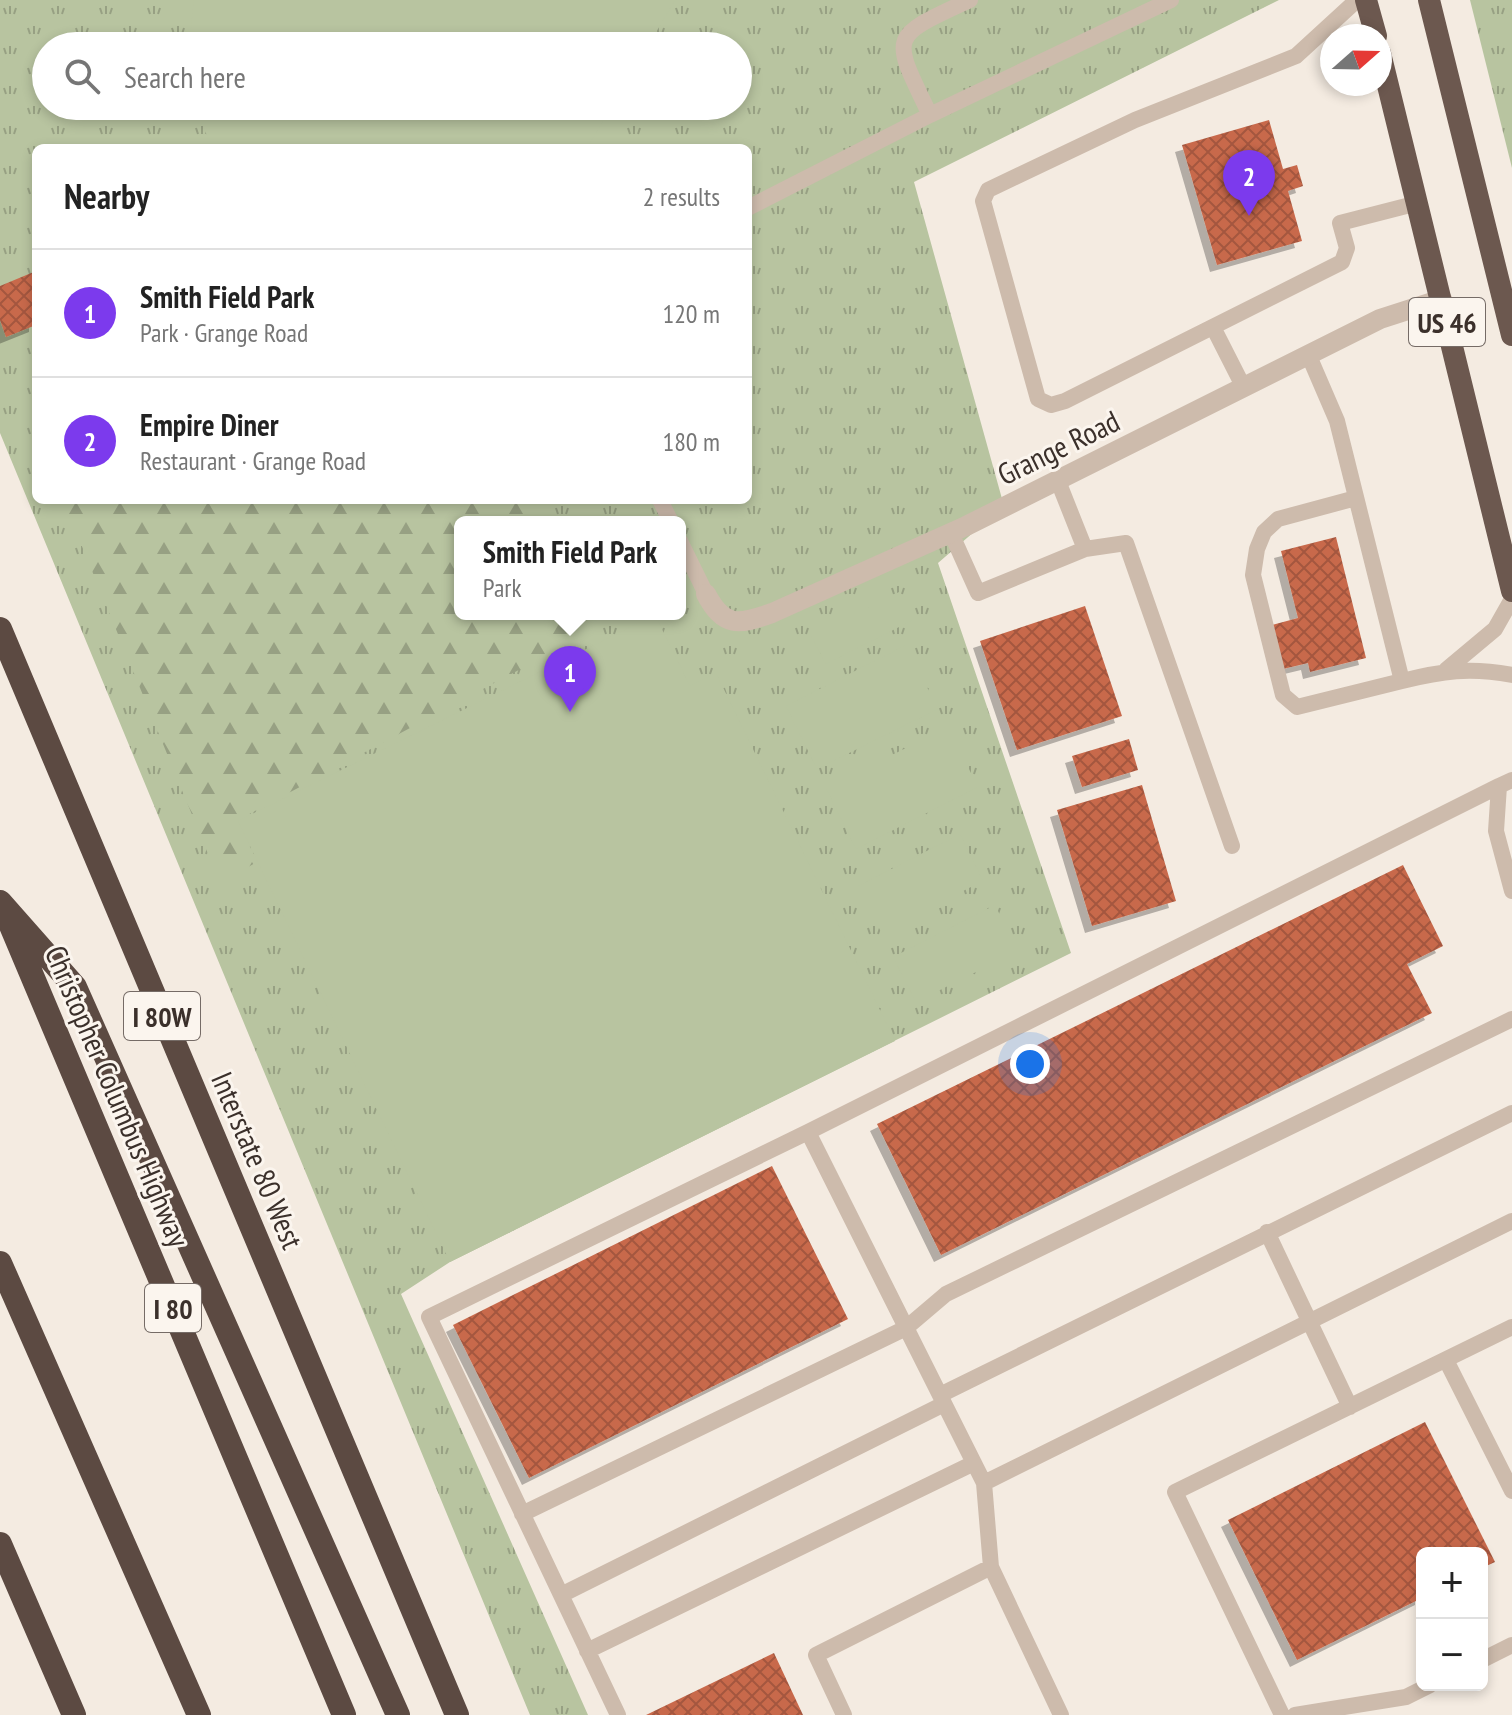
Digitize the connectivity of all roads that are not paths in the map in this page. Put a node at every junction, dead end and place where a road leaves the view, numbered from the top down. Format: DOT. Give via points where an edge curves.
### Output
graph roads {
  1 [pos="970,0"];
  2 [pos="1171,0"];
  3 [pos="1357,0"];
  4 [pos="1366,0"];
  5 [pos="1429,0"];
  6 [pos="1373,24"];
  7 [pos="1391,96"];
  8 [pos="930,115"];
  9 [pos="1418,203"];
  10 [pos="752,206"];
  11 [pos="1442,299"];
  12 [pos="1510,321"];
  13 [pos="1213,327"];
  14 [pos="1309,356"];
  15 [pos="1244,388"];
  16 [pos="1058,481"];
  17 [pos="1356,498"];
  18 [pos="951,533"];
  19 [pos="1085,549"];
  20 [pos="686,553"];
  21 [pos="1512,591"];
  22 [pos="706,594"];
  23 [pos="1512,599"];
  24 [pos="0,629"];
  25 [pos="1446,670"];
  26 [pos="1512,675"];
  27 [pos="1402,681"];
  28 [pos="1506,783"];
  29 [pos="1232,846"];
  30 [pos="1512,891"];
  31 [pos="0,901"];
  32 [pos="1512,1019"];
  33 [pos="1512,1113"];
  34 [pos="808,1132"];
  35 [pos="1512,1221"];
  36 [pos="1267,1232"];
  37 [pos="0,1263"];
  38 [pos="1309,1322"];
  39 [pos="1512,1327"];
  40 [pos="906,1328"];
  41 [pos="1446,1360"];
  42 [pos="942,1399"];
  43 [pos="1350,1407"];
  44 [pos="974,1463"];
  45 [pos="984,1483"];
  46 [pos="1512,1491"];
  47 [pos="522,1514"];
  48 [pos="0,1544"];
  49 [pos="991,1567"];
  50 [pos="561,1595"];
  51 [pos="1512,1645"];
  52 [pos="587,1651"];
  53 [pos="1488,1657"];
  54 [pos="1418,1691"];
  55 [pos="74,1715"];
  56 [pos="199,1715"];
  57 [pos="344,1715"];
  58 [pos="398,1715"];
  59 [pos="457,1715"];
  60 [pos="618,1715"];
  61 [pos="844,1715"];
  62 [pos="1061,1715"];
  63 [pos="1282,1715"];
  64 [pos="1295,1715"];
  1 -- 8 [label="lane" via="921,23 907,34 902,47"];
  2 -- 8 [label="lane"];
  3 -- 13 [label="lane" via="1296,56 1135,120 988,190 983,201 1038,399 1051,405 1065,401"];
  4 -- 6 [label="highway"];
  5 -- 12 [label="highway, US 46"];
  7 -- 9 [label="highway, US 46"];
  8 -- 10 [label="lane"];
  9 -- 11 [label="highway, US 46"];
  9 -- 13 [label="lane" via="1340,223 1347,248 1342,262"];
  11 -- 14 [label="street, Grange Road" via="1380,319"];
  11 -- 21 [label="highway, US 46"];
  13 -- 15 [label="lane"];
  14 -- 15 [label="street, Grange Road"];
  14 -- 17 [label="lane" via="1337,421"];
  15 -- 16 [label="street, Grange Road"];
  16 -- 18 [label="street, Grange Road"];
  16 -- 19 [label="lane"];
  17 -- 27 [label="lane"];
  17 -- 27 [label="lane" via="1278,519 1264,532 1257,549 1253,575 1283,695 1297,707"];
  18 -- 19 [label="lane" via="978,593"];
  18 -- 22 [label="street, Grange Road" via="752,620 732,622 716,612"];
  19 -- 29 [label="lane" via="1126,543"];
  20 -- 22 [label="lane"];
  23 -- 25 [label="lane" via="1495,629"];
  24 -- 59 [label="highway, Interstate 80 West / I 80W"];
  25 -- 26 [label="lane"];
  25 -- 27 [label="lane"];
  28 -- 30 [label="lane" via="1496,831"];
  28 -- 34 [label="lane"];
  31 -- 57 [label="highway, Christopher Columbus Highway / I 80"];
  31 -- 58 [label="highway" via="75,987"];
  32 -- 40 [label="lane" via="946,1294"];
  33 -- 36 [label="lane"];
  34 -- 40 [label="lane"];
  34 -- 47 [label="lane" via="429,1317"];
  35 -- 38 [label="lane"];
  36 -- 38 [label="lane"];
  36 -- 42 [label="lane"];
  37 -- 56 [label="highway"];
  38 -- 43 [label="lane"];
  38 -- 45 [label="lane"];
  39 -- 41 [label="lane"];
  40 -- 42 [label="lane"];
  40 -- 47 [label="lane"];
  41 -- 43 [label="lane"];
  41 -- 46 [label="lane"];
  42 -- 44 [label="lane"];
  42 -- 50 [label="lane"];
  43 -- 63 [label="lane" via="1175,1492"];
  44 -- 45 [label="lane"];
  44 -- 52 [label="lane"];
  45 -- 49 [label="lane"];
  47 -- 50 [label="lane"];
  48 -- 55 [label="highway"];
  49 -- 61 [label="lane" via="816,1655"];
  49 -- 62 [label="lane"];
  50 -- 52 [label="lane"];
  51 -- 53 [label="lane"];
  52 -- 60 [label="lane"];
  54 -- 64 [label="lane"];
}
